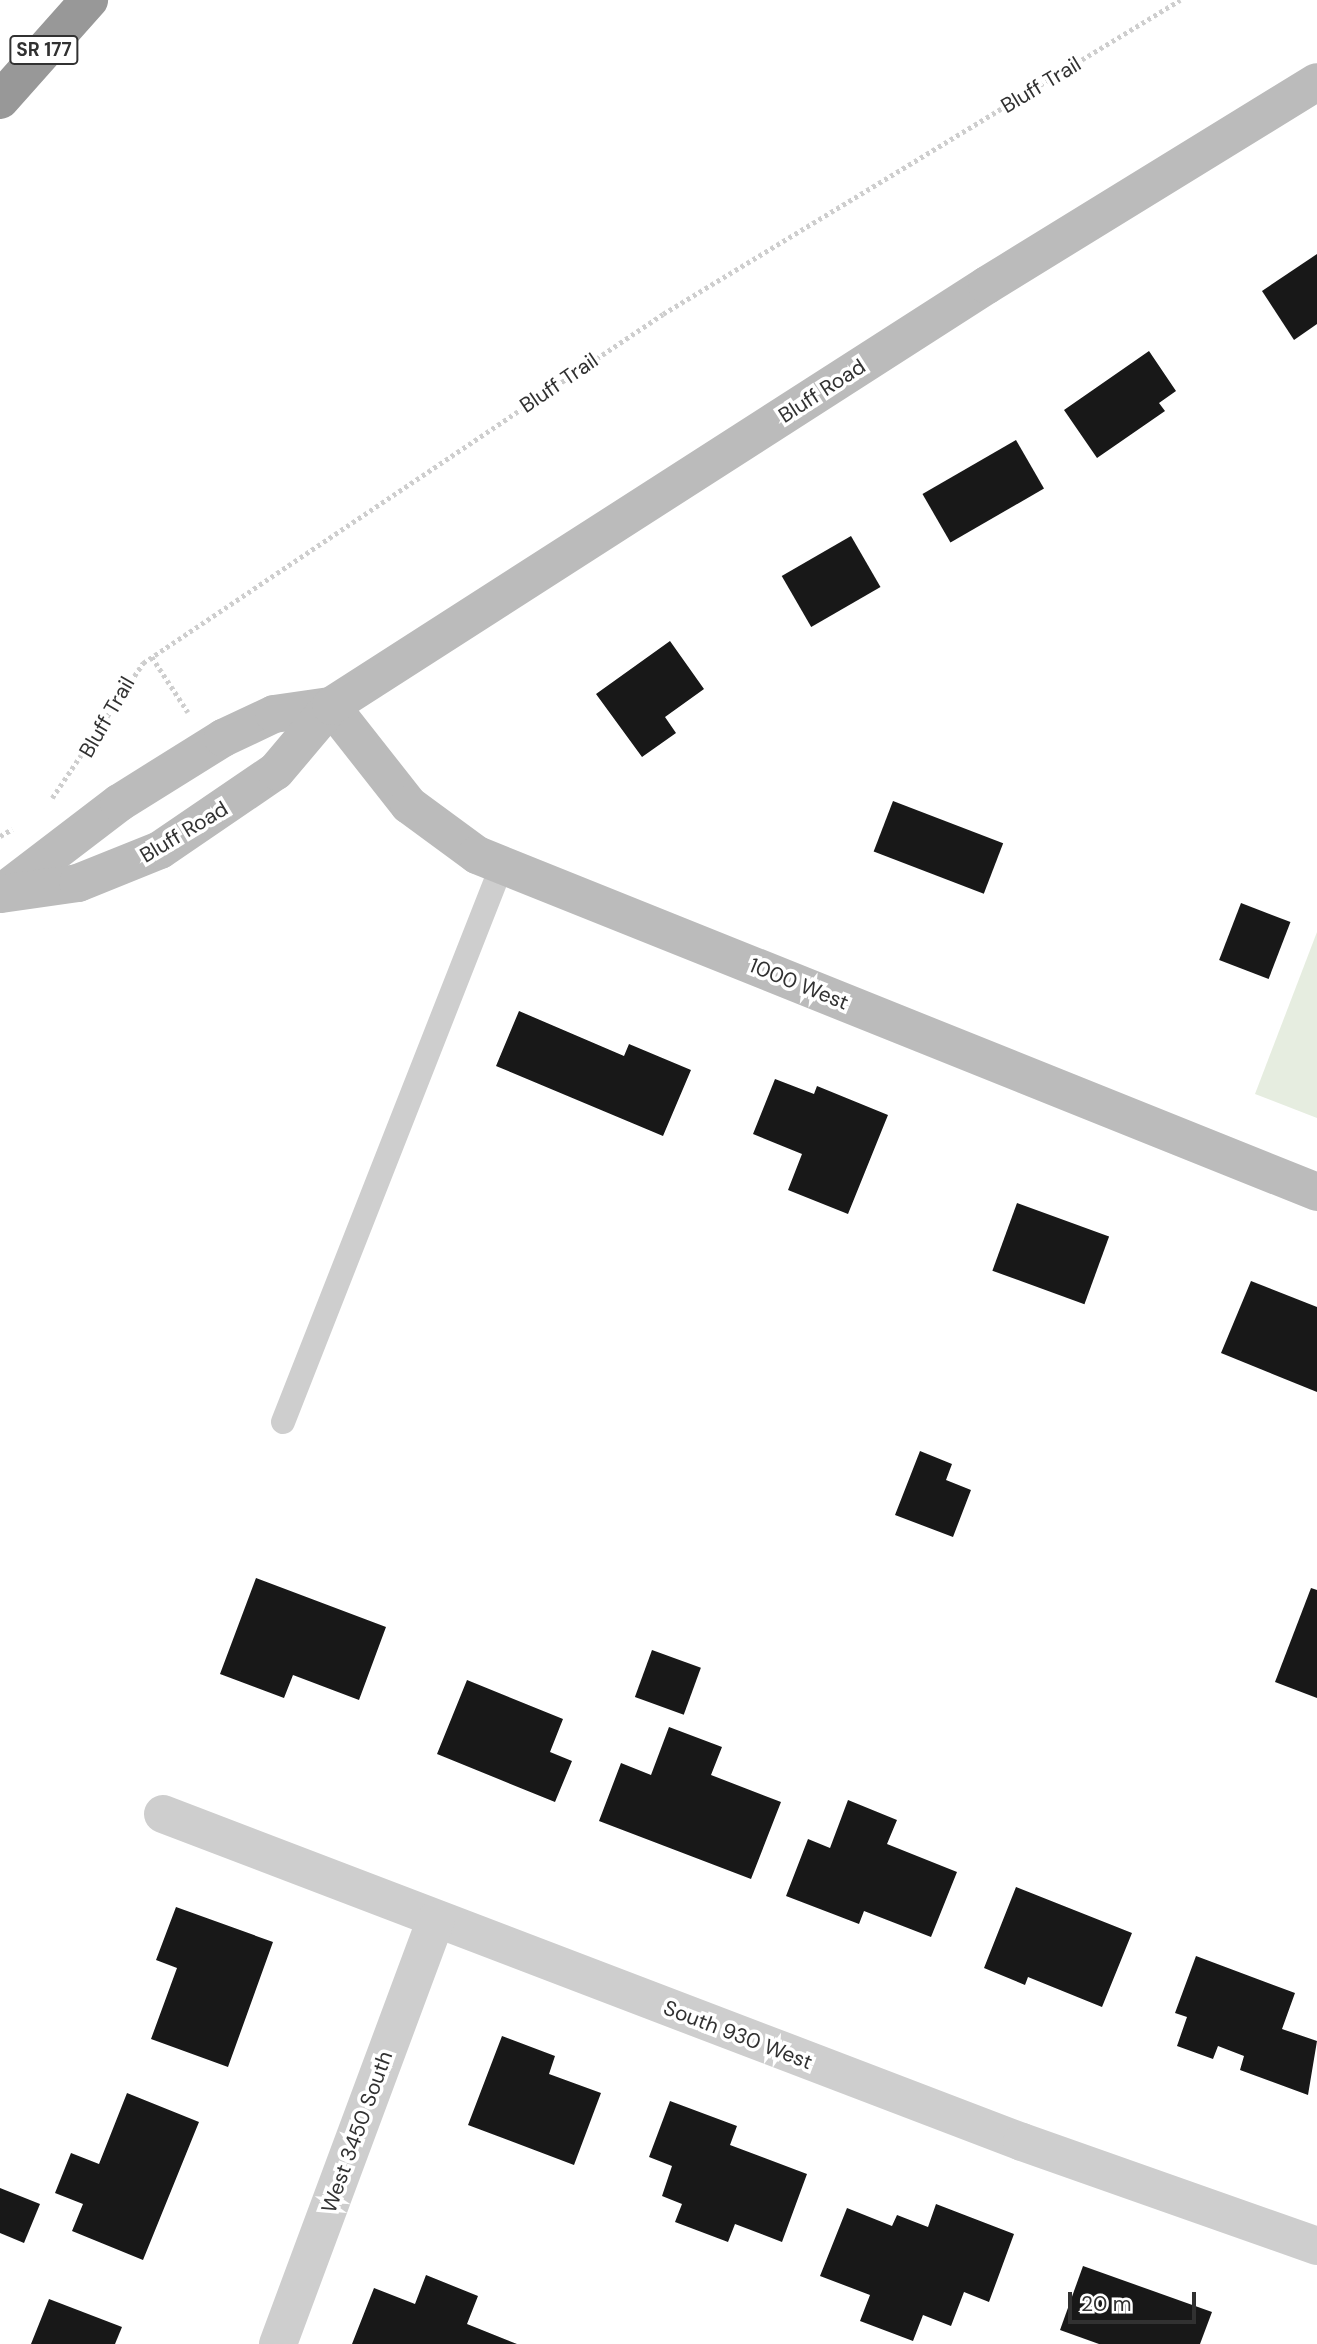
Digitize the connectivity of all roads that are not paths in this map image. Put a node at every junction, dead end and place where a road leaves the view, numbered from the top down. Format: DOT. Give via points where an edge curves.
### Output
graph roads {
  1 [pos="89,0"];
  2 [pos="1317,82"];
  3 [pos="0,100"];
  4 [pos="331,706"];
  5 [pos="502,865"];
  6 [pos="1,894"];
  7 [pos="1317,1192"];
  8 [pos="283,1422"];
  9 [pos="163,1814"];
  10 [pos="436,1920"];
  11 [pos="1317,2246"];
  12 [pos="278,2344"];
  1 -- 3 [label="highway, SR 177"];
  2 -- 4 [label="main road, Bluff Road" via="987,285"];
  4 -- 5 [label="main road, 1000 West" via="408,805 456,844"];
  4 -- 6 [label="main road, Bluff Road" via="274,715 211,746 119,803"];
  4 -- 6 [label="main road, Bluff Road" via="276,771 160,850 78,883"];
  5 -- 7 [label="main road, 1000 West"];
  5 -- 8 [label="lane"];
  9 -- 10 [label="street, South 930 West"];
  10 -- 11 [label="street, South 930 West" via="1022,2143"];
  10 -- 12 [label="street, West 3450 South"];
}
